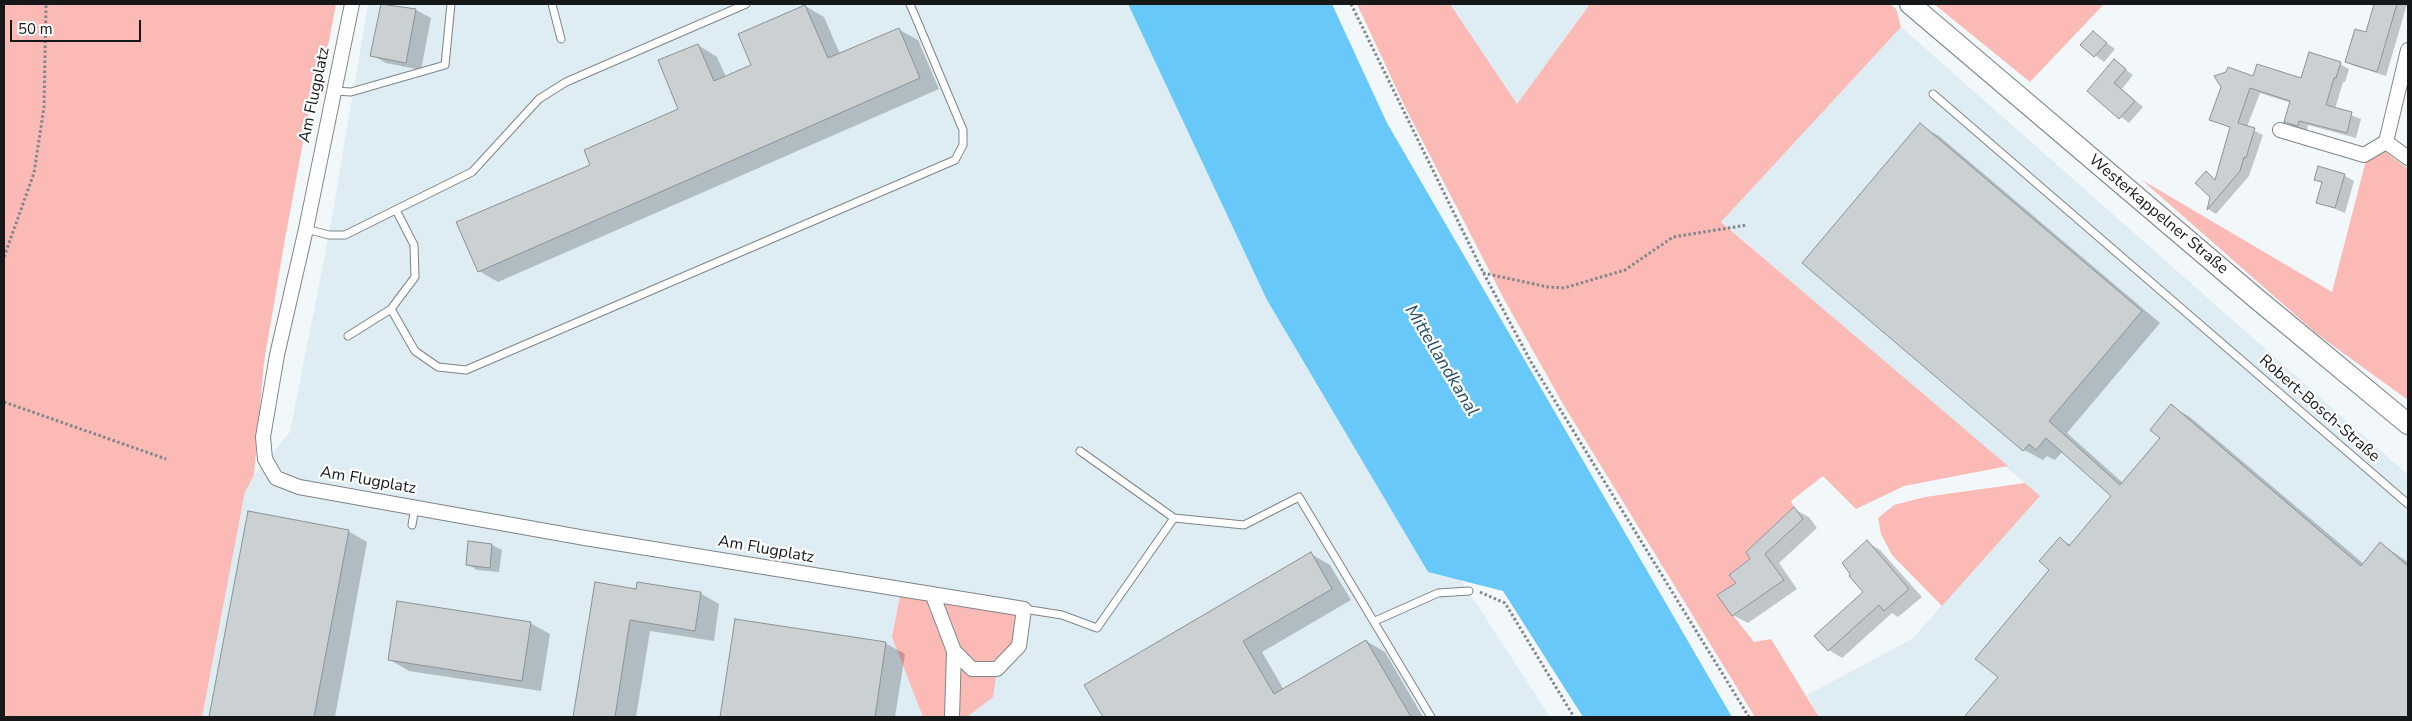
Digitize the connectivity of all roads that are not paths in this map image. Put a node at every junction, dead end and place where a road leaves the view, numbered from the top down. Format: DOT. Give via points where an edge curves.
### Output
graph roads {
  1 [pos="352,4"];
  2 [pos="451,4"];
  3 [pos="552,4"];
  4 [pos="746,4"];
  5 [pos="910,4"];
  6 [pos="1910,4"];
  7 [pos="562,39"];
  8 [pos="2408,50"];
  9 [pos="334,91"];
  10 [pos="1933,94"];
  11 [pos="2280,130"];
  12 [pos="2386,142"];
  13 [pos="2408,158"];
  14 [pos="396,210"];
  15 [pos="306,229"];
  16 [pos="392,310"];
  17 [pos="348,336"];
  18 [pos="2408,424"];
  19 [pos="1080,450"];
  20 [pos="2408,504"];
  21 [pos="415,507"];
  22 [pos="1174,518"];
  23 [pos="412,525"];
  24 [pos="1470,591"];
  25 [pos="933,596"];
  26 [pos="1024,609"];
  27 [pos="1374,621"];
  28 [pos="954,651"];
  29 [pos="952,717"];
  30 [pos="1431,717"];
  1 -- 9 [label="street, Am Flugplatz"];
  2 -- 9 [label="lane" via="445,64 351,92"];
  3 -- 7 [label="lane"];
  4 -- 14 [label="lane" via="566,82 539,99 472,172"];
  5 -- 16 [label="lane" via="963,130 963,145 955,160 466,370 438,367 415,351"];
  6 -- 18 [label="main road, Westerkappelner Straße"];
  8 -- 12 [label="street"];
  9 -- 15 [label="street, Am Flugplatz"];
  10 -- 20 [label="lane, Robert-Bosch-Straße"];
  11 -- 12 [label="street" via="2364,155"];
  12 -- 13 [label="street"];
  14 -- 15 [label="lane" via="345,235"];
  14 -- 16 [label="lane" via="414,245 415,276"];
  15 -- 21 [label="street, Am Flugplatz" via="277,355 263,437 265,459 276,478 299,487"];
  16 -- 17 [label="lane"];
  19 -- 22 [label="lane"];
  21 -- 23 [label="lane"];
  21 -- 25 [label="street, Am Flugplatz"];
  22 -- 26 [label="lane" via="1097,628 1062,615"];
  22 -- 27 [label="lane" via="1244,525 1299,497"];
  24 -- 27 [label="lane" via="1438,593"];
  25 -- 26 [label="street, Am Flugplatz"];
  25 -- 28 [label="street"];
  26 -- 28 [label="street" via="1019,646 997,669 972,669"];
  27 -- 30 [label="lane"];
  28 -- 29 [label="street"];
}
